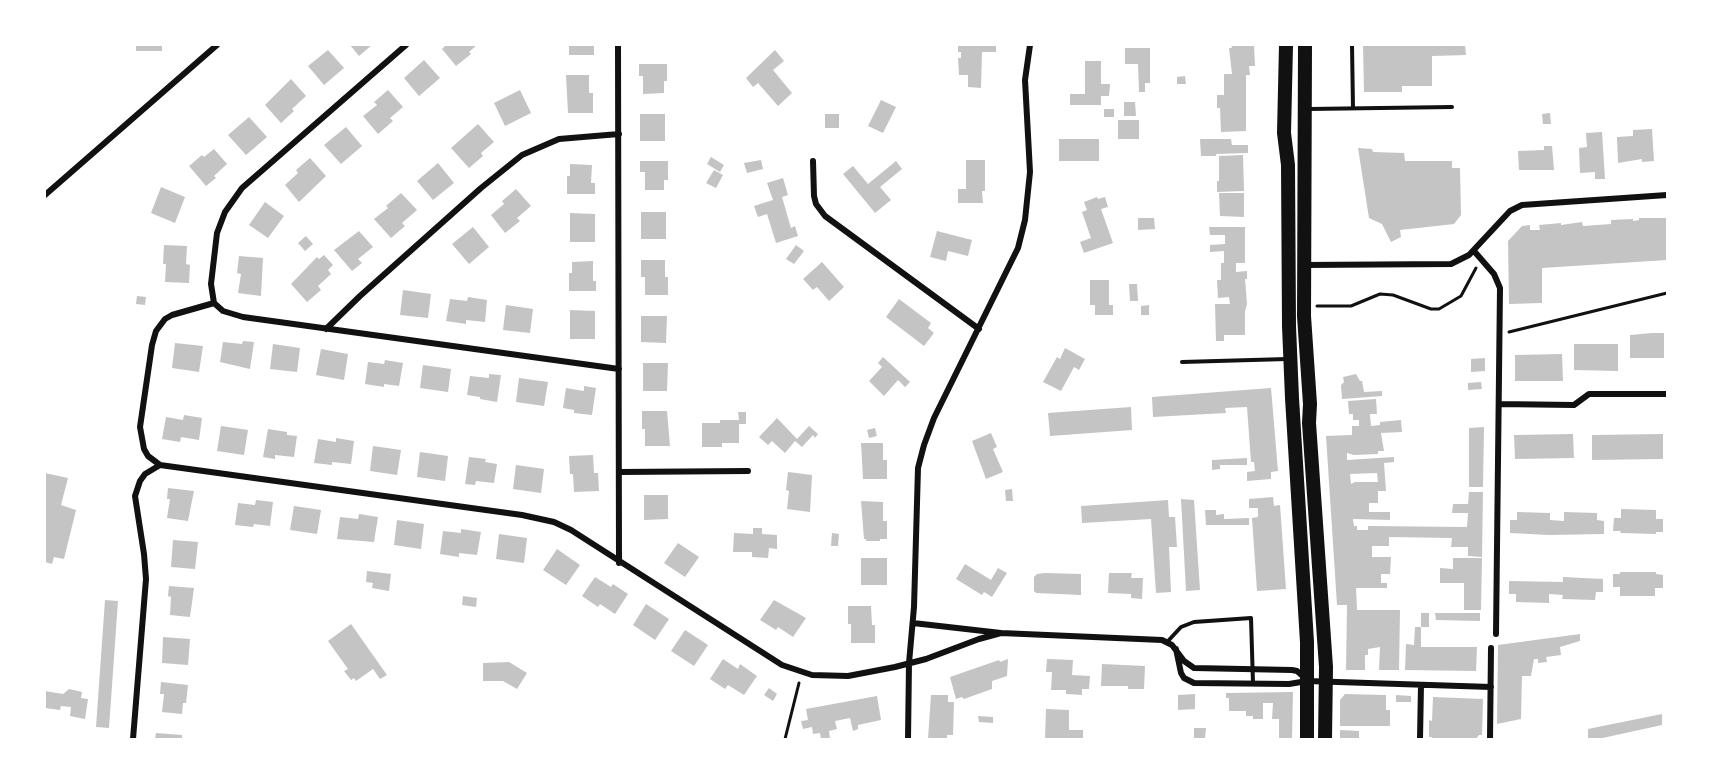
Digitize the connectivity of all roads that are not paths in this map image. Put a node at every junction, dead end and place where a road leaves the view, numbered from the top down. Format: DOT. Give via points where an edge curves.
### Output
graph roads {
  1 [pos="217,45"];
  2 [pos="405,45"];
  3 [pos="618,45"];
  4 [pos="1030,45"];
  5 [pos="1286,45"];
  6 [pos="1305,45"];
  7 [pos="1352,45"];
  8 [pos="1452,107"];
  9 [pos="1353,108"];
  10 [pos="1294,109"];
  11 [pos="619,134"];
  12 [pos="813,161"];
  13 [pos="45,195"];
  14 [pos="1667,195"];
  15 [pos="1474,251"];
  16 [pos="1288,265"];
  17 [pos="1304,265"];
  18 [pos="213,303"];
  19 [pos="326,329"];
  20 [pos="979,329"];
  21 [pos="1308,358"];
  22 [pos="1290,359"];
  23 [pos="1182,362"];
  24 [pos="619,369"];
  25 [pos="1667,394"];
  26 [pos="1498,404"];
  27 [pos="160,465"];
  28 [pos="748,471"];
  29 [pos="620,472"];
  30 [pos="619,562"];
  31 [pos="913,623"];
  32 [pos="1001,633"];
  33 [pos="1496,634"];
  34 [pos="1168,641"];
  35 [pos="1175,648"];
  36 [pos="1491,648"];
  37 [pos="909,663"];
  38 [pos="1253,670"];
  39 [pos="1307,681"];
  40 [pos="1326,681"];
  41 [pos="1253,683"];
  42 [pos="1420,685"];
  43 [pos="1491,687"];
  44 [pos="133,739"];
  45 [pos="908,739"];
  46 [pos="1307,739"];
  47 [pos="1325,739"];
  48 [pos="1420,739"];
  49 [pos="1490,739"];
  1 -- 13 [label="street"];
  2 -- 18 [label="street" via="235,196 217,233 211,285"];
  3 -- 11 [label="street"];
  4 -- 20 [label="street" via="1025,80 1030,172 1025,220 1012,262"];
  5 -- 10 [label="main road"];
  6 -- 10 [label="main road"];
  7 -- 9 [label="lane"];
  8 -- 9 [label="lane"];
  9 -- 10 [label="lane"];
  10 -- 16 [label="main road" via="1284,133 1288,165"];
  10 -- 17 [label="main road"];
  11 -- 19 [label="street" via="559,139 522,155"];
  11 -- 24 [label="street"];
  12 -- 20 [label="street" via="814,196 825,216"];
  14 -- 15 [label="street" via="1522,205 1510,211"];
  15 -- 17 [label="street" via="1451,264"];
  15 -- 26 [label="street" via="1498,282"];
  16 -- 17 [label="street"];
  16 -- 22 [label="main road"];
  17 -- 21 [label="main road"];
  18 -- 19 [label="street" via="228,314"];
  18 -- 27 [label="street" via="172,315 153,338 140,435 148,456"];
  19 -- 24 [label="street"];
  20 -- 31 [label="street" via="934,418 920,462"];
  21 -- 22 [label="lane"];
  21 -- 40 [label="main road"];
  22 -- 23 [label="lane"];
  22 -- 39 [label="main road"];
  24 -- 29 [label="street"];
  25 -- 26 [label="street" via="1589,394 1574,405"];
  26 -- 33 [label="street"];
  27 -- 30 [label="street" via="535,517 571,530"];
  27 -- 44 [label="street" via="145,474 135,496 146,579"];
  28 -- 29 [label="street"];
  29 -- 30 [label="street"];
  30 -- 37 [label="street" via="769,657 802,673 848,676"];
  31 -- 32 [label="street"];
  31 -- 37 [label="street"];
  32 -- 34 [label="street"];
  32 -- 37 [label="street"];
  34 -- 35 [label="street"];
  34 -- 38 [label="lane" via="1181,627 1194,622 1251,618"];
  35 -- 38 [label="street" via="1194,668"];
  35 -- 41 [label="street" via="1179,668 1188,681"];
  36 -- 43 [label="street"];
  37 -- 45 [label="street"];
  38 -- 39 [label="street" via="1297,671"];
  38 -- 41 [label="lane"];
  39 -- 40 [label="street"];
  39 -- 41 [label="street"];
  39 -- 46 [label="main road"];
  40 -- 42 [label="street"];
  40 -- 47 [label="main road"];
  42 -- 43 [label="street"];
  42 -- 48 [label="street"];
  43 -- 49 [label="street"];
}
